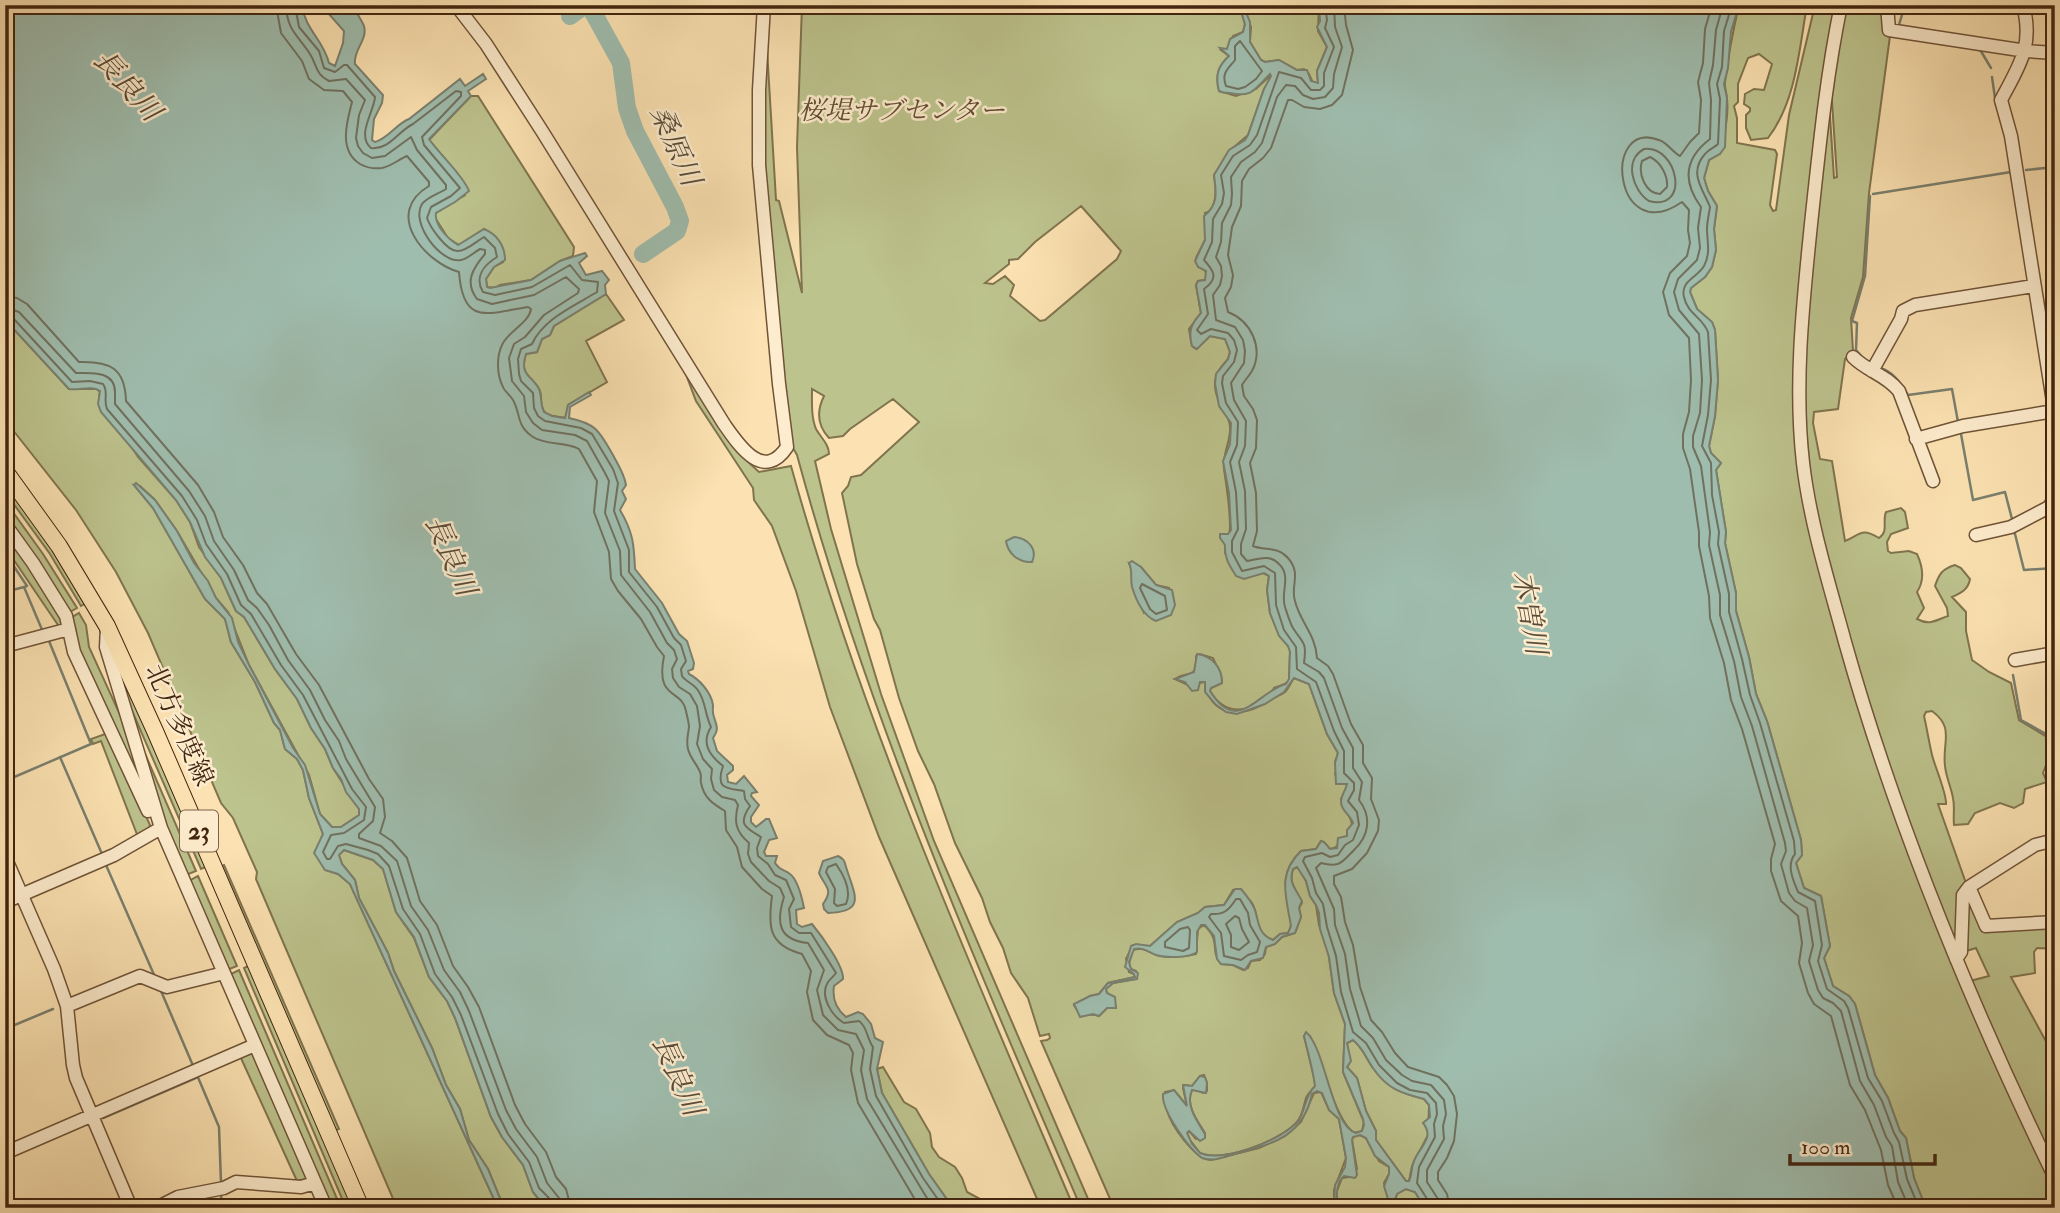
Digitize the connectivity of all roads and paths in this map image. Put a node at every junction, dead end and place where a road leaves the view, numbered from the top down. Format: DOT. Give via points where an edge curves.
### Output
graph roads {
  1 [pos="764,5"];
  2 [pos="1841,5"];
  3 [pos="1887,5"];
  4 [pos="2023,5"];
  5 [pos="457,7"];
  6 [pos="2026,51"];
  7 [pos="2055,53"];
  8 [pos="2035,286"];
  9 [pos="1853,356"];
  10 [pos="1872,371"];
  11 [pos="2054,412"];
  12 [pos="1916,439"];
  13 [pos="5,471"];
  14 [pos="1933,481"];
  15 [pos="2052,504"];
  16 [pos="2055,521"];
  17 [pos="5,524"];
  18 [pos="1976,535"];
  19 [pos="107,626"];
  20 [pos="69,629"];
  21 [pos="5,646"];
  22 [pos="2055,653"];
  23 [pos="2015,660"];
  24 [pos="161,828"];
  25 [pos="2055,841"];
  26 [pos="5,857"];
  27 [pos="1969,887"];
  28 [pos="22,895"];
  29 [pos="5,902"];
  30 [pos="2055,922"];
  31 [pos="1956,959"];
  32 [pos="224,973"];
  33 [pos="67,1006"];
  34 [pos="255,1045"];
  35 [pos="91,1117"];
  36 [pos="5,1153"];
  37 [pos="2055,1178"];
  38 [pos="315,1184"];
  39 [pos="131,1208"];
  40 [pos="156,1208"];
  41 [pos="326,1208"];
  42 [pos="361,1208"];
  1 -- 5 [label="street" via="759,165 788,447 776,458 761,461 742,449 724,424 542,131"];
  2 -- 31 [label="street" via="1822,123 1804,290 1799,407 1803,462 1815,528 1869,725"];
  3 -- 6 [label="street" via="1889,30"];
  4 -- 6 [label="street"];
  6 -- 7 [label="street"];
  6 -- 8 [label="street" via="2001,100"];
  8 -- 10 [label="street" via="1902,311"];
  8 -- 11 [label="street"];
  9 -- 10 [label="street"];
  10 -- 12 [label="street" via="1899,391"];
  11 -- 12 [label="street" via="1963,426"];
  12 -- 14 [label="street"];
  13 -- 19 [label="main road, 北方多度線 / 23" via="59,546"];
  15 -- 16 [label="street"];
  15 -- 18 [label="street" via="2011,527"];
  17 -- 20 [label="street" via="66,616"];
  19 -- 24 [label="street" via="106,647"];
  19 -- 42 [label="main road, 北方多度線 / 23"];
  20 -- 21 [label="street"];
  20 -- 24 [label="street" via="74,652 148,811"];
  22 -- 23 [label="street"];
  24 -- 28 [label="street" via="114,855"];
  24 -- 32 [label="street"];
  25 -- 27 [label="street" via="2035,845"];
  26 -- 28 [label="street"];
  27 -- 30 [label="street" via="1986,926"];
  27 -- 31 [label="street" via="1963,895 1961,952"];
  28 -- 29 [label="street"];
  28 -- 33 [label="street"];
  31 -- 37 [label="street"];
  32 -- 33 [label="street" via="167,988 140,976"];
  32 -- 34 [label="street"];
  33 -- 35 [label="street" via="73,1065"];
  34 -- 35 [label="street"];
  34 -- 38 [label="street"];
  35 -- 36 [label="street"];
  35 -- 39 [label="street"];
  38 -- 40 [label="street" via="236,1182 178,1197"];
  38 -- 41 [label="street"];
}
